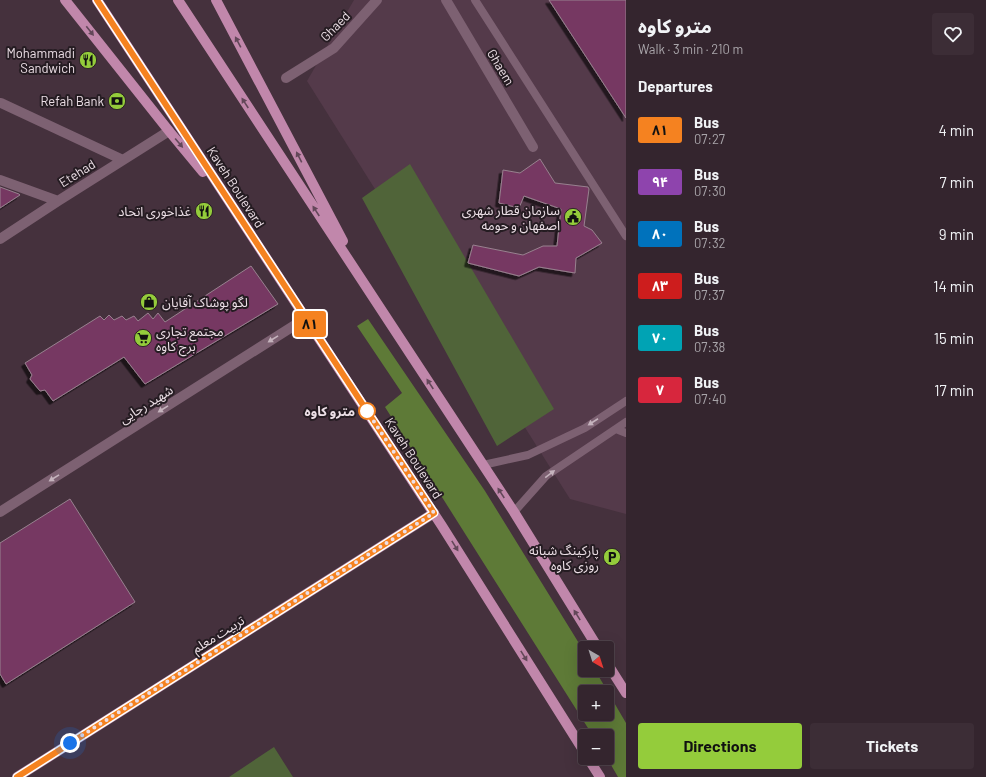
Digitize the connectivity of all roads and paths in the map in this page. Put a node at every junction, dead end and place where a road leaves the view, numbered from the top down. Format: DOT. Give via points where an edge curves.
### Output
graph roads {
  1 [pos="65,0"];
  2 [pos="97,0"];
  3 [pos="178,0"];
  4 [pos="216,0"];
  5 [pos="377,0"];
  6 [pos="446,0"];
  7 [pos="475,0"];
  8 [pos="286,78"];
  9 [pos="1,103"];
  10 [pos="169,132"];
  11 [pos="533,147"];
  12 [pos="124,160"];
  13 [pos="0,180"];
  14 [pos="58,201"];
  15 [pos="233,208"];
  16 [pos="626,236"];
  17 [pos="0,239"];
  18 [pos="369,291"];
  19 [pos="306,318"];
  20 [pos="626,401"];
  21 [pos="626,422"];
  22 [pos="616,429"];
  23 [pos="626,433"];
  24 [pos="483,465"];
  25 [pos="0,512"];
  26 [pos="514,512"];
  27 [pos="434,513"];
  28 [pos="594,641"];
  29 [pos="614,674"];
  30 [pos="626,693"];
  31 [pos="578,742"];
  32 [pos="592,765"];
  33 [pos="17,777"];
  34 [pos="600,777"];
  1 -- 10 [label="main road, one-way"];
  2 -- 15 [label="main road, Kaveh Boulevard"];
  18 -- 3 [label="main road, one-way"];
  18 -- 4 [label="main road, one-way"];
  5 -- 8 [label="street, Ghaed" via="334,48"];
  6 -- 11 [label="street, Ghaem"];
  7 -- 16 [label="lane"];
  9 -- 12 [label="street"];
  10 -- 12 [label="street, Etehad"];
  10 -- 15 [label="main road, one-way"];
  12 -- 14 [label="street, Etehad"];
  13 -- 14 [label="street"];
  14 -- 17 [label="street, Etehad"];
  15 -- 19 [label="main road, Kaveh Boulevard"];
  24 -- 18 [label="main road, one-way"];
  19 -- 25 [label="street, شهید رجایی, one-way"];
  19 -- 27 [label="main road, Kaveh Boulevard"];
  20 -- 24 [label="lane, one-way" via="585,428 528,454"];
  21 -- 22 [label="lane"];
  22 -- 23 [label="lane"];
  26 -- 22 [label="lane, one-way" via="546,476"];
  26 -- 24 [label="main road, one-way"];
  28 -- 26 [label="main road, one-way"];
  27 -- 31 [label="main road, Kaveh Boulevard, one-way"];
  27 -- 33 [label="street, تربیت معلم"];
  29 -- 30 [label="main road"];
  32 -- 34 [label="main road"];
}
